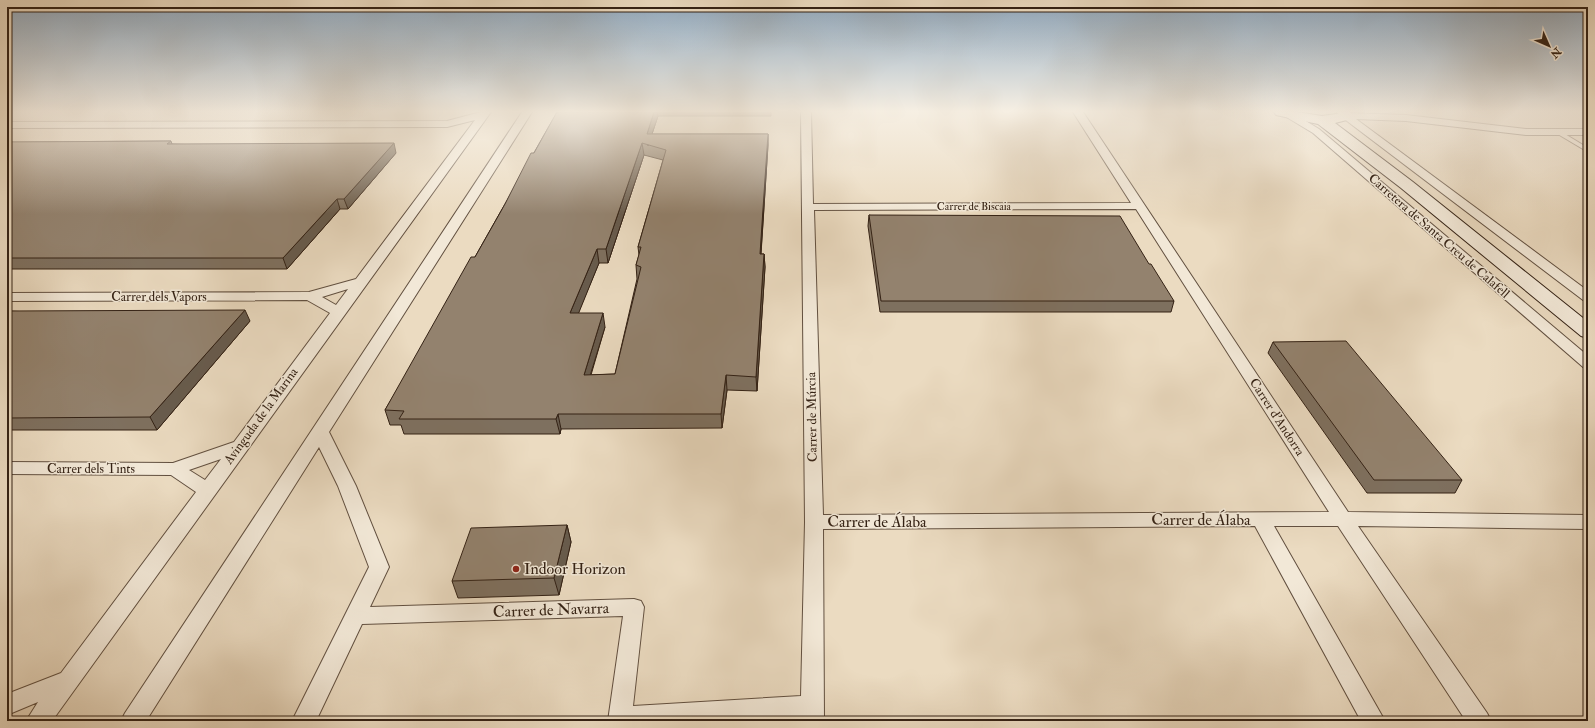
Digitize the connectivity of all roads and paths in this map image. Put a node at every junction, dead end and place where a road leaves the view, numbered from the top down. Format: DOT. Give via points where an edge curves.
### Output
graph roads {
  1 [pos="461,146"];
  2 [pos="505,146"];
  3 [pos="807,146"];
  4 [pos="1100,146"];
  5 [pos="1333,146"];
  6 [pos="1357,146"];
  7 [pos="1387,146"];
  8 [pos="1139,206"];
  9 [pos="808,207"];
  10 [pos="360,282"];
  11 [pos="310,296"];
  12 [pos="7,297"];
  13 [pos="1588,297"];
  14 [pos="338,312"];
  15 [pos="1588,332"];
  16 [pos="1588,364"];
  17 [pos="320,431"];
  18 [pos="239,446"];
  19 [pos="7,468"];
  20 [pos="174,469"];
  21 [pos="207,490"];
  22 [pos="1343,519"];
  23 [pos="1261,520"];
  24 [pos="814,522"];
  25 [pos="1588,522"];
  26 [pos="355,616"];
  27 [pos="67,680"];
  28 [pos="7,705"];
  29 [pos="812,713"];
  30 [pos="620,719"];
  31 [pos="38,721"];
  32 [pos="133,721"];
  33 [pos="304,721"];
  34 [pos="1373,721"];
  35 [pos="1478,721"];
  1 -- 10 [label="street, Avinguda de la Marina"];
  2 -- 17 [label="street"];
  3 -- 9 [label="street, Carrer de Múrcia"];
  4 -- 8 [label="street, Carrer d'Andorra"];
  5 -- 16 [label="street, Carretera de Santa Creu de Calafell"];
  6 -- 15 [label="street, Carretera de Santa Creu de Calafell"];
  7 -- 13 [label="street"];
  8 -- 9 [label="street, Carrer de Biscaia"];
  8 -- 22 [label="street, Carrer d'Andorra"];
  9 -- 24 [label="street, Carrer de Múrcia"];
  10 -- 11 [label="street, Carrer dels Vapors"];
  10 -- 14 [label="street, Avinguda de la Marina"];
  11 -- 12 [label="street, Carrer dels Vapors"];
  11 -- 14 [label="street, Carrer dels Vapors"];
  14 -- 18 [label="street, Avinguda de la Marina"];
  17 -- 26 [label="street" via="347,486 379,567"];
  17 -- 32 [label="street"];
  18 -- 20 [label="street, Carrer dels Tints"];
  18 -- 21 [label="street, Avinguda de la Marina"];
  19 -- 20 [label="street, Carrer dels Tints"];
  20 -- 21 [label="street"];
  21 -- 27 [label="street, Avinguda de la Marina"];
  22 -- 23 [label="street, Carrer de Álaba"];
  22 -- 25 [label="street, Carrer de Álaba"];
  22 -- 35 [label="street, Carrer d'Andorra"];
  23 -- 24 [label="street, Carrer de Álaba"];
  23 -- 34 [label="street"];
  24 -- 29 [label="street, Carrer de Múrcia"];
  26 -- 30 [label="street, Carrer de Navarra" via="634,607"];
  26 -- 33 [label="street"];
  27 -- 28 [label="street"];
  27 -- 31 [label="street, Avinguda de la Marina"];
  29 -- 30 [label="street, Carrer de Navarra"];
}
